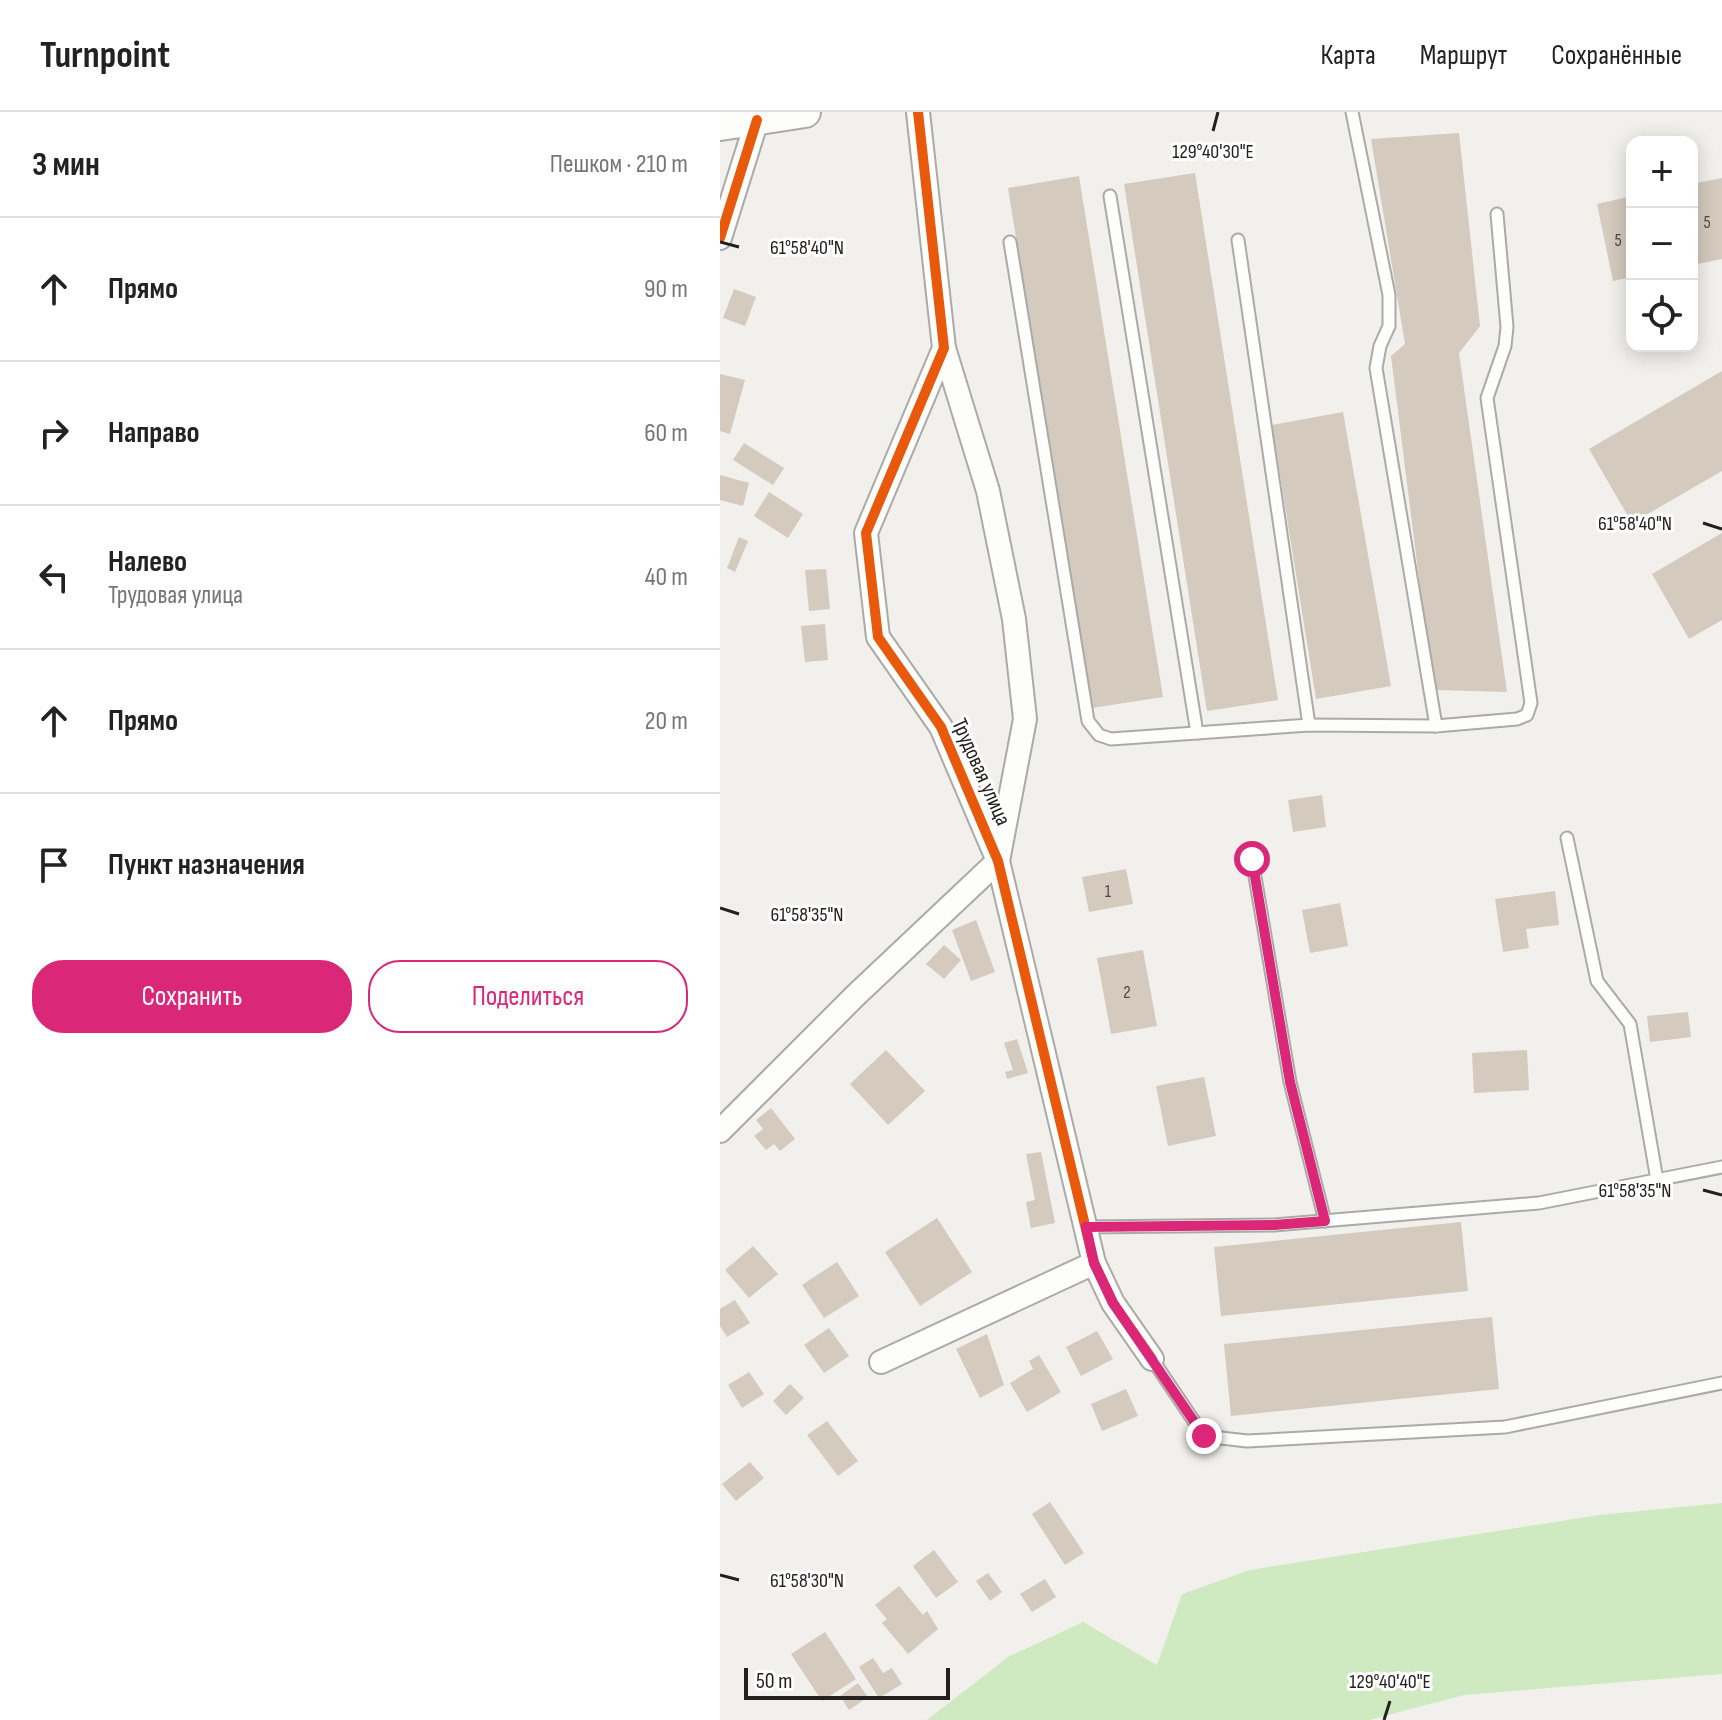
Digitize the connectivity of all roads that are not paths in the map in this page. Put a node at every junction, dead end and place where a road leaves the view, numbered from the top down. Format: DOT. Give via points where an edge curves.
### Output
graph roads {
  1 [pos="805,112"];
  2 [pos="918,112"];
  3 [pos="1352,112"];
  4 [pos="757,120"];
  5 [pos="720,125"];
  6 [pos="1110,196"];
  7 [pos="1497,214"];
  8 [pos="720,238"];
  9 [pos="1238,240"];
  10 [pos="1010,242"];
  11 [pos="944,348"];
  12 [pos="1309,725"];
  13 [pos="1436,726"];
  14 [pos="1197,733"];
  15 [pos="1567,838"];
  16 [pos="1252,859"];
  17 [pos="998,861"];
  18 [pos="720,1131"];
  19 [pos="1722,1167"];
  20 [pos="1657,1180"];
  21 [pos="1325,1221"];
  22 [pos="1086,1227"];
  23 [pos="1094,1263"];
  24 [pos="1152,1359"];
  25 [pos="881,1362"];
  26 [pos="1722,1383"];
  1 -- 4 [label="main road"];
  2 -- 11 [label="street, Трудовая улица"];
  3 -- 13 [label="lane" via="1389,295 1389,326 1376,368"];
  4 -- 5 [label="main road"];
  4 -- 8 [label="street"];
  6 -- 14 [label="lane"];
  7 -- 13 [label="lane" via="1507,327 1487,398 1531,703 1527,715 1517,719"];
  9 -- 12 [label="lane"];
  10 -- 14 [label="lane" via="1088,721 1099,735 1111,739"];
  11 -- 17 [label="street, Трудовая улица" via="988,491 1014,619 1025,719"];
  11 -- 17 [label="street, Трудовая улица" via="866,533 878,637 941,727"];
  12 -- 13 [label="lane"];
  12 -- 14 [label="lane"];
  15 -- 20 [label="lane" via="1597,981 1630,1024"];
  16 -- 21 [label="lane" via="1290,1082"];
  17 -- 18 [label="street"];
  17 -- 22 [label="street, Трудовая улица"];
  19 -- 20 [label="lane"];
  20 -- 21 [label="lane" via="1539,1203"];
  21 -- 22 [label="lane"];
  22 -- 23 [label="street, Трудовая улица"];
  23 -- 24 [label="street, Трудовая улица" via="1113,1303"];
  23 -- 25 [label="street"];
  24 -- 26 [label="lane" via="1204,1436 1247,1441 1505,1427"];
}
